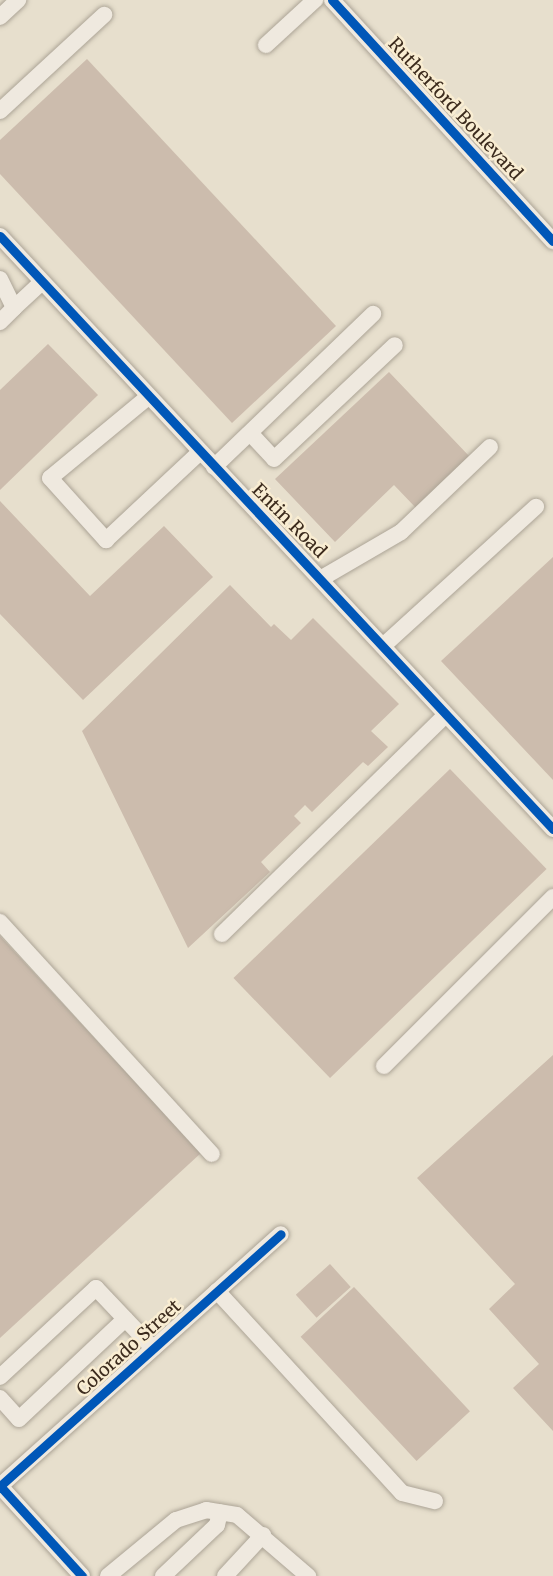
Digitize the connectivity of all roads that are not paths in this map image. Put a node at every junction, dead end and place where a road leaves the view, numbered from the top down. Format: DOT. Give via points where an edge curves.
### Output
graph roads {
  1 [pos="18,0"];
  2 [pos="315,0"];
  3 [pos="332,0"];
  4 [pos="104,15"];
  5 [pos="0,17"];
  6 [pos="266,45"];
  7 [pos="0,111"];
  8 [pos="0,237"];
  9 [pos="553,241"];
  10 [pos="0,279"];
  11 [pos="42,282"];
  12 [pos="14,308"];
  13 [pos="373,314"];
  14 [pos="0,322"];
  15 [pos="395,345"];
  16 [pos="148,397"];
  17 [pos="250,433"];
  18 [pos="490,447"];
  19 [pos="200,452"];
  20 [pos="214,467"];
  21 [pos="536,507"];
  22 [pos="322,578"];
  23 [pos="383,646"];
  24 [pos="446,715"];
  25 [pos="553,829"];
  26 [pos="553,897"];
  27 [pos="0,921"];
  28 [pos="222,934"];
  29 [pos="384,1066"];
  30 [pos="212,1154"];
  31 [pos="281,1234"];
  32 [pos="218,1291"];
  33 [pos="125,1319"];
  34 [pos="153,1348"];
  35 [pos="0,1377"];
  36 [pos="0,1398"];
  37 [pos="0,1486"];
  38 [pos="435,1501"];
  39 [pos="220,1512"];
  40 [pos="264,1535"];
  41 [pos="82,1576"];
  42 [pos="108,1576"];
  43 [pos="163,1576"];
  44 [pos="225,1576"];
  45 [pos="308,1576"];
  1 -- 5 [label="street"];
  2 -- 6 [label="street"];
  3 -- 9 [label="street, Rutherford Boulevard"];
  4 -- 7 [label="street"];
  8 -- 11 [label="street, Entin Road"];
  10 -- 12 [label="street"];
  11 -- 12 [label="street"];
  11 -- 16 [label="street, Entin Road"];
  12 -- 14 [label="street"];
  13 -- 17 [label="street"];
  15 -- 17 [label="street" via="274,459"];
  16 -- 19 [label="street, Entin Road"];
  16 -- 19 [label="street" via="50,478 106,540"];
  17 -- 20 [label="street"];
  18 -- 22 [label="street" via="401,532"];
  19 -- 20 [label="street, Entin Road"];
  20 -- 22 [label="street, Entin Road"];
  21 -- 23 [label="street"];
  22 -- 23 [label="street, Entin Road"];
  23 -- 24 [label="street, Entin Road"];
  24 -- 25 [label="street, Entin Road"];
  24 -- 28 [label="street"];
  26 -- 29 [label="street"];
  27 -- 30 [label="street"];
  31 -- 32 [label="street, Colorado Street"];
  32 -- 34 [label="street, Colorado Street"];
  32 -- 38 [label="street" via="402,1493"];
  33 -- 34 [label="street"];
  33 -- 35 [label="street" via="96,1288"];
  33 -- 36 [label="street" via="19,1419"];
  34 -- 37 [label="street, Colorado Street"];
  37 -- 41 [label="street"];
  39 -- 40 [label="street" via="237,1515"];
  39 -- 42 [label="street" via="206,1510 176,1520"];
  39 -- 43 [label="street" via="217,1525"];
  40 -- 44 [label="street"];
  40 -- 45 [label="street"];
}
